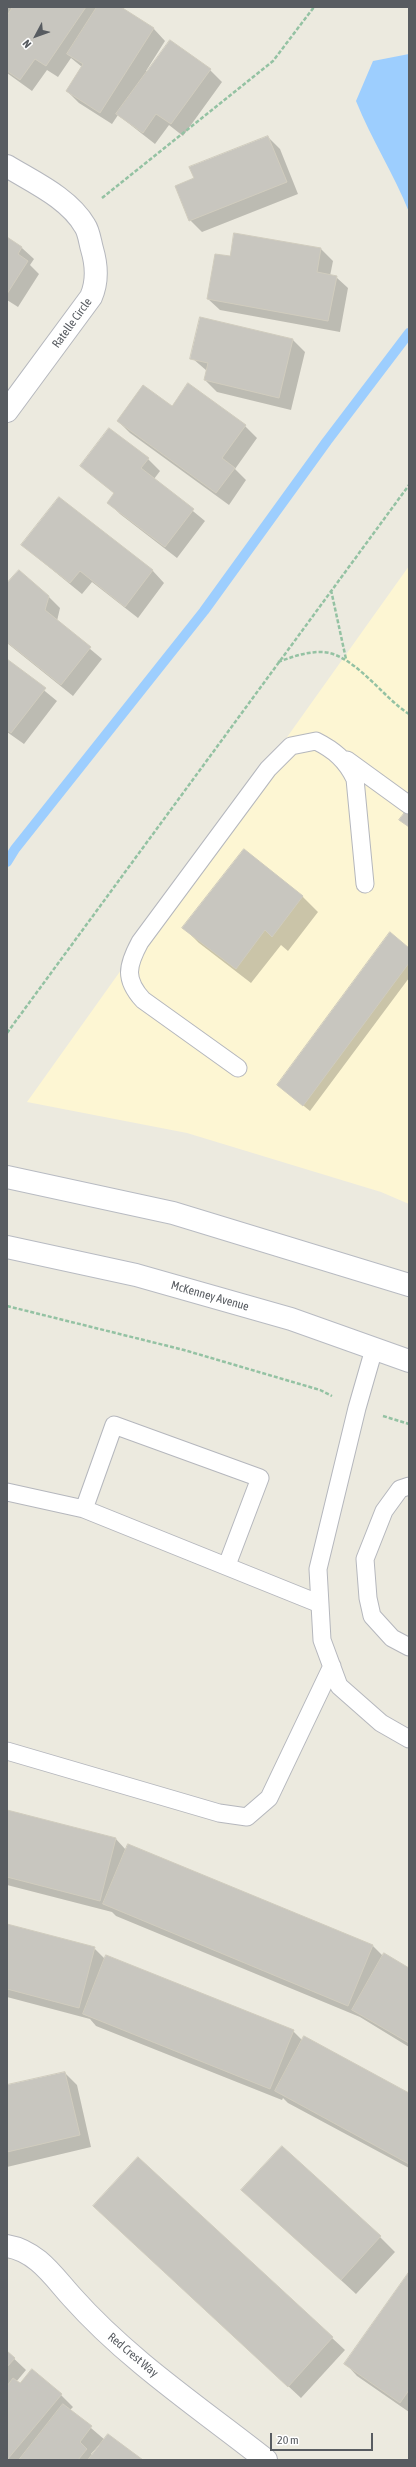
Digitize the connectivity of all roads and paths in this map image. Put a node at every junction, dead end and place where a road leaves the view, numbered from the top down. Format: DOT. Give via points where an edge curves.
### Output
graph roads {
  1 [pos="314,7"];
  2 [pos="7,166"];
  3 [pos="101,198"];
  4 [pos="7,411"];
  5 [pos="409,485"];
  6 [pos="331,590"];
  7 [pos="346,659"];
  8 [pos="278,662"];
  9 [pos="409,714"];
  10 [pos="331,749"];
  11 [pos="409,805"];
  12 [pos="365,884"];
  13 [pos="7,1033"];
  14 [pos="238,1068"];
  15 [pos="7,1177"];
  16 [pos="7,1247"];
  17 [pos="409,1285"];
  18 [pos="7,1306"];
  19 [pos="374,1349"];
  20 [pos="409,1361"];
  21 [pos="320,1390"];
  22 [pos="409,1486"];
  23 [pos="7,1492"];
  24 [pos="84,1509"];
  25 [pos="227,1565"];
  26 [pos="320,1604"];
  27 [pos="409,1647"];
  28 [pos="332,1666"];
  29 [pos="409,1739"];
  30 [pos="7,1751"];
  31 [pos="7,2246"];
  32 [pos="266,2460"];
  1 -- 3 [label="path" via="273,61"];
  2 -- 4 [label="main road, Ratelle Circle" via="57,198 86,227 97,269 97,285 91,297"];
  5 -- 6 [label="path"];
  6 -- 7 [label="path"];
  6 -- 8 [label="path"];
  7 -- 8 [label="path" via="322,652 305,653"];
  7 -- 9 [label="path"];
  8 -- 13 [label="path"];
  10 -- 11 [label="lane"];
  10 -- 12 [label="lane" via="348,764 355,778"];
  10 -- 14 [label="lane" via="316,741 303,742 291,746 279,756 144,936 130,960 129,972 133,989 143,1000"];
  15 -- 17 [label="main road" via="172,1213"];
  16 -- 19 [label="main road, McKenney Avenue" via="136,1275 291,1319"];
  18 -- 21 [label="path" via="184,1350"];
  19 -- 20 [label="main road, McKenney Avenue"];
  19 -- 26 [label="lane" via="318,1569"];
  22 -- 27 [label="lane" via="400,1489 384,1511 365,1559 372,1616 392,1638"];
  23 -- 24 [label="lane"];
  24 -- 25 [label="lane"];
  24 -- 25 [label="lane" via="114,1425 260,1478"];
  25 -- 26 [label="lane"];
  26 -- 28 [label="lane" via="322,1640"];
  28 -- 29 [label="lane" via="339,1686 381,1723"];
  28 -- 30 [label="lane" via="269,1798 247,1817 219,1813"];
  31 -- 32 [label="main road, Red Crest Way" via="27,2252 43,2264 110,2336"];
}
